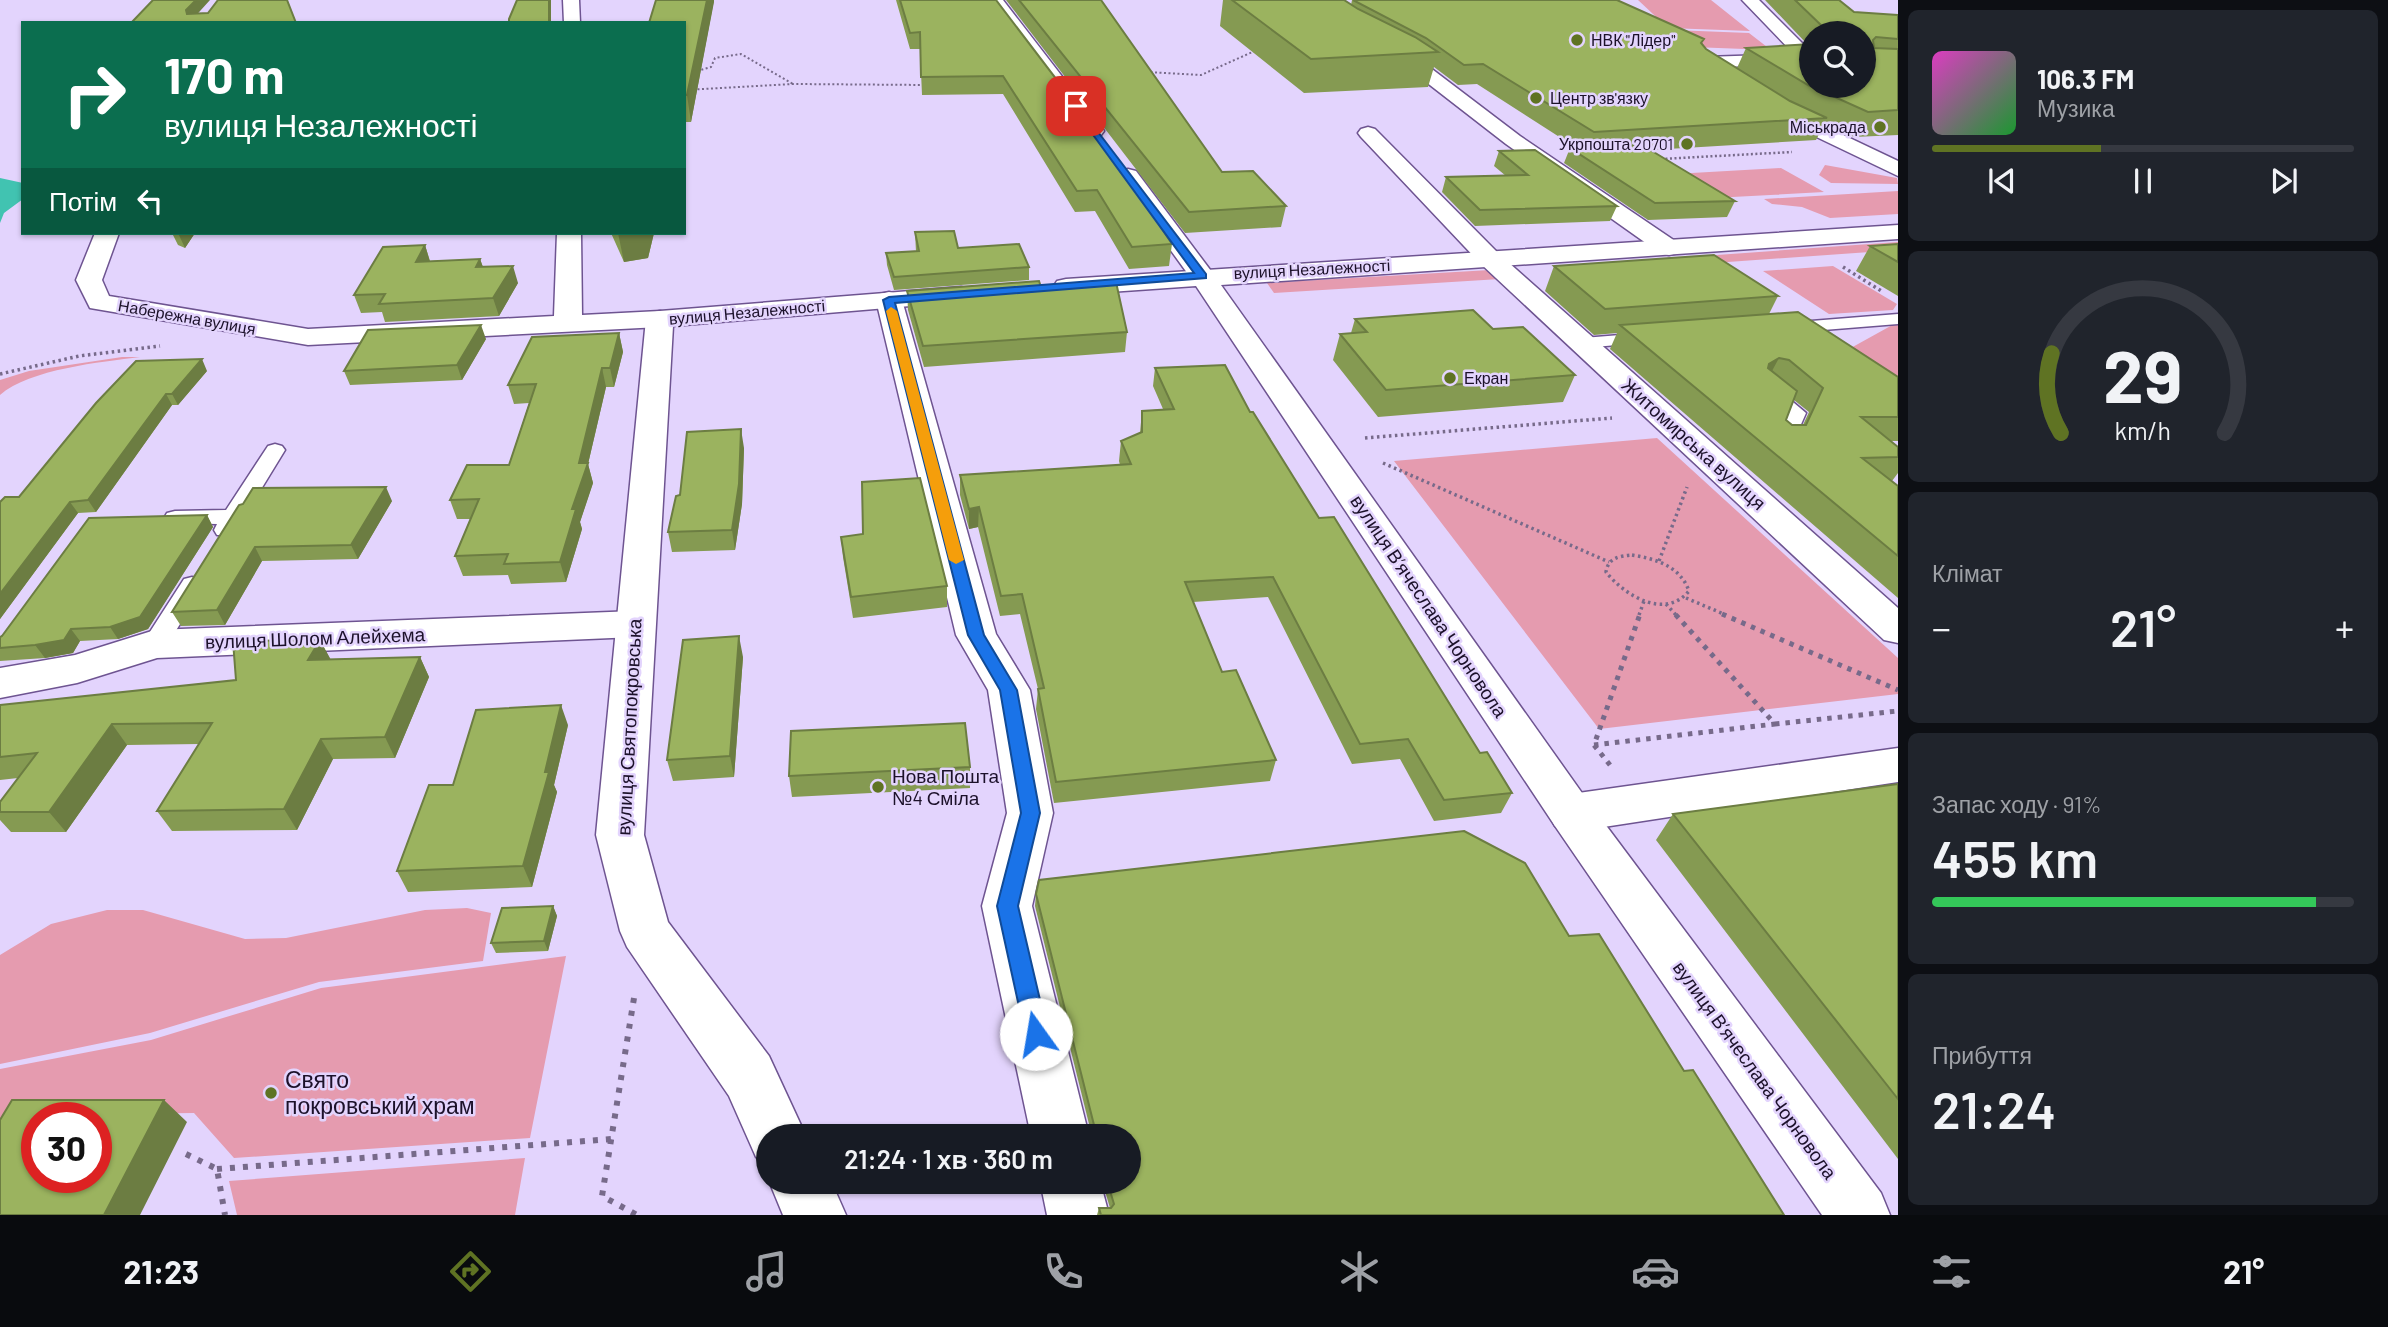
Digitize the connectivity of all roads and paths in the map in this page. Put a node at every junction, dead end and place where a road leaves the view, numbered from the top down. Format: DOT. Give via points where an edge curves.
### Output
graph roads {
  1 [pos="570,0"];
  2 [pos="995,0"];
  3 [pos="1306,0"];
  4 [pos="1749,0"];
  5 [pos="572,21"];
  6 [pos="1267,47"];
  7 [pos="1799,48"];
  8 [pos="1799,59"];
  9 [pos="694,71"];
  10 [pos="1146,72"];
  11 [pos="794,84"];
  12 [pos="934,85"];
  13 [pos="686,90"];
  14 [pos="1368,133"];
  15 [pos="1855,149"];
  16 [pos="1657,159"];
  17 [pos="1898,169"];
  18 [pos="1898,232"];
  19 [pos="106,235"];
  20 [pos="569,235"];
  21 [pos="1669,248"];
  22 [pos="1490,259"];
  23 [pos="1833,262"];
  24 [pos="1202,276"];
  25 [pos="1038,289"];
  26 [pos="984,293"];
  27 [pos="1887,294"];
  28 [pos="889,300"];
  29 [pos="660,319"];
  30 [pos="1898,319"];
  31 [pos="568,325"];
  32 [pos="1773,329"];
  33 [pos="308,337"];
  34 [pos="1664,337"];
  35 [pos="1583,343"];
  36 [pos="172,345"];
  37 [pos="0,374"];
  38 [pos="1767,390"];
  39 [pos="1661,414"];
  40 [pos="1365,438"];
  41 [pos="1784,443"];
  42 [pos="275,450"];
  43 [pos="1701,451"];
  44 [pos="1383,463"];
  45 [pos="233,517"];
  46 [pos="154,519"];
  47 [pos="1659,561"];
  48 [pos="1609,562"];
  49 [pos="1686,598"];
  50 [pos="1644,601"];
  51 [pos="1666,604"];
  52 [pos="635,624"];
  53 [pos="1898,630"];
  54 [pos="155,644"];
  55 [pos="0,683"];
  56 [pos="1898,690"];
  57 [pos="1898,711"];
  58 [pos="1775,724"];
  59 [pos="1594,745"];
  60 [pos="1898,765"];
  61 [pos="1638,802"];
  62 [pos="1571,813"];
  63 [pos="645,932"];
  64 [pos="772,1124"];
  65 [pos="1057,1124"];
  66 [pos="612,1139"];
  67 [pos="186,1154"];
  68 [pos="217,1169"];
  69 [pos="805,1194"];
  70 [pos="1073,1194"];
  71 [pos="225,1215"];
  72 [pos="637,1215"];
  73 [pos="815,1215"];
  74 [pos="1078,1215"];
  75 [pos="1859,1215"];
  1 -- 5 [label="street"];
  2 -- 24 [label="street, вулиця Вʼячеслава Чорновола"];
  3 -- 21 [label="street" via="1358,35 1414,64 1513,140"];
  4 -- 7 [label="street"];
  6 -- 10 [label="path" via="1201,75"];
  8 -- 15 [label="street" via="1705,62 1788,116"];
  9 -- 11 [label="path" via="711,67 715,58 741,54"];
  11 -- 12 [label="path"];
  11 -- 13 [label="path"];
  14 -- 22 [label="street, Житомирська вулиця"];
  15 -- 16 [label="path"];
  15 -- 17 [label="street"];
  18 -- 21 [label="street, вулиця Незалежності"];
  19 -- 33 [label="street, Набережна вулиця" via="89,280 99,302"];
  20 -- 31 [label="street"];
  21 -- 22 [label="street, вулиця Незалежності"];
  22 -- 24 [label="street, вулиця Незалежності"];
  22 -- 35 [label="street, Житомирська вулиця"];
  23 -- 27 [label="path"];
  24 -- 25 [label="street, вулиця Незалежності"];
  24 -- 62 [label="street, вулиця Вʼячеслава Чорновола"];
  26 -- 28 [label="street, вулиця Незалежності"];
  28 -- 29 [label="street, вулиця Незалежності"];
  28 -- 65 [label="street" via="976,635 1009,690 1030,813 1007,906"];
  29 -- 31 [label="street, вулиця Незалежності"];
  29 -- 52 [label="street, вулиця Святопокровська"];
  30 -- 32 [label="lane"];
  31 -- 33 [label="street, вулиця Незалежності"];
  34 -- 35 [label="lane"];
  35 -- 39 [label="street, Житомирська вулиця"];
  36 -- 37 [label="path" via="79,356"];
  38 -- 41 [label="lane" via="1796,413"];
  39 -- 40 [label="path"];
  39 -- 43 [label="street, Житомирська вулиця"];
  42 -- 45 [label="lane"];
  43 -- 47 [label="path"];
  43 -- 53 [label="street, Житомирська вулиця"];
  44 -- 48 [label="path"];
  45 -- 46 [label="lane"];
  45 -- 54 [label="lane"];
  47 -- 48 [label="path" via="1632,555"];
  47 -- 49 [label="path" via="1688,583"];
  48 -- 50 [label="path" via="1606,572 1610,581"];
  49 -- 51 [label="path"];
  49 -- 56 [label="path"];
  50 -- 51 [label="path"];
  50 -- 59 [label="path"];
  51 -- 58 [label="path"];
  52 -- 54 [label="street, вулиця Шолом Алейхема"];
  52 -- 63 [label="street, вулиця Святопокровська" via="620,835"];
  54 -- 55 [label="street, вулиця Шолом Алейхема" via="77,670"];
  57 -- 58 [label="path"];
  58 -- 59 [label="path"];
  59 -- 61 [label="path"];
  60 -- 61 [label="street"];
  61 -- 62 [label="street"];
  62 -- 75 [label="street, вулиця Вʼячеслава Чорновола"];
  63 -- 64 [label="street, вулиця Святопокровська" via="749,1076"];
  63 -- 66 [label="path"];
  66 -- 68 [label="path"];
  66 -- 72 [label="path" via="602,1196"];
  67 -- 68 [label="path"];
  68 -- 71 [label="path"];
  69 -- 73 [label="street"];
  70 -- 74 [label="street"];
}
